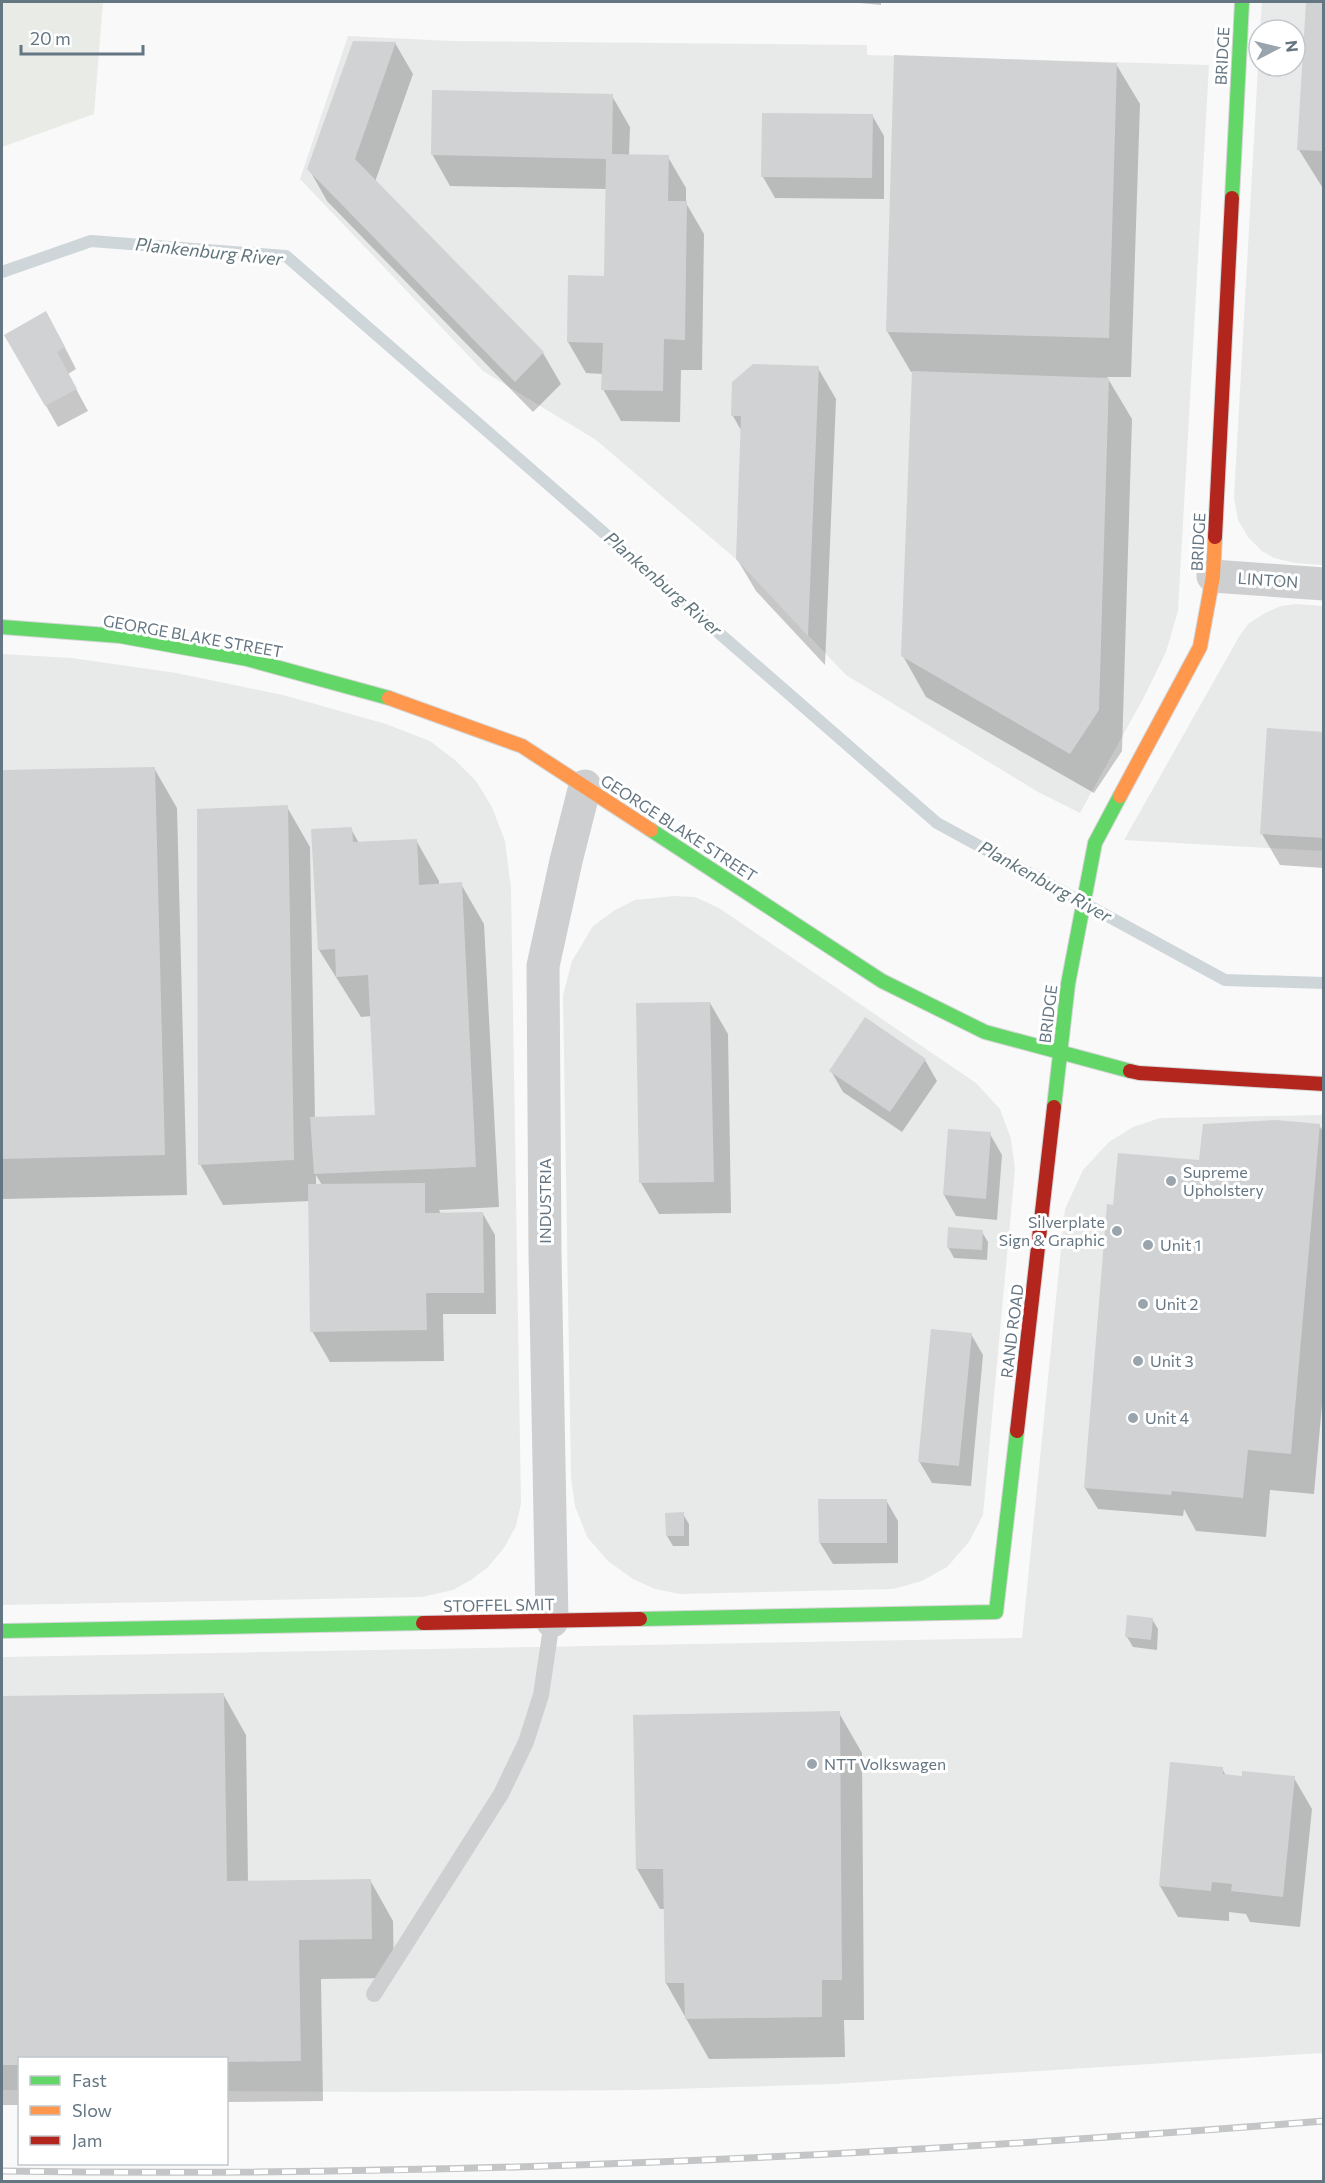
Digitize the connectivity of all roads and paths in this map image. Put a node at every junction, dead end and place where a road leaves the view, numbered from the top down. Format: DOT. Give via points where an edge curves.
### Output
graph roads {
  1 [pos="1242,2"];
  2 [pos="1213,576"];
  3 [pos="1323,584"];
  4 [pos="2,627"];
  5 [pos="585,786"];
  6 [pos="1060,1053"];
  7 [pos="1323,1084"];
  8 [pos="996,1612"];
  9 [pos="552,1621"];
  10 [pos="2,1631"];
  11 [pos="374,1994"];
  1 -- 2 [label="street, BRIDGE"];
  2 -- 3 [label="street, LINTON"];
  2 -- 6 [label="street, BRIDGE" via="1200,647 1095,843 1068,984"];
  4 -- 5 [label="street, GEORGE BLAKE STREET" via="120,636 247,659 402,701 522,746"];
  5 -- 6 [label="street, GEORGE BLAKE STREET" via="882,981 985,1032"];
  5 -- 9 [label="street, INDUSTRIA" via="543,966"];
  6 -- 7 [label="street, GEORGE BLAKE STREET" via="1138,1073"];
  6 -- 8 [label="street, RAND ROAD"];
  8 -- 9 [label="street, STOFFEL SMIT"];
  9 -- 10 [label="street, STOFFEL SMIT"];
  9 -- 11 [label="lane" via="541,1695 526,1742 479,1832"];
}
